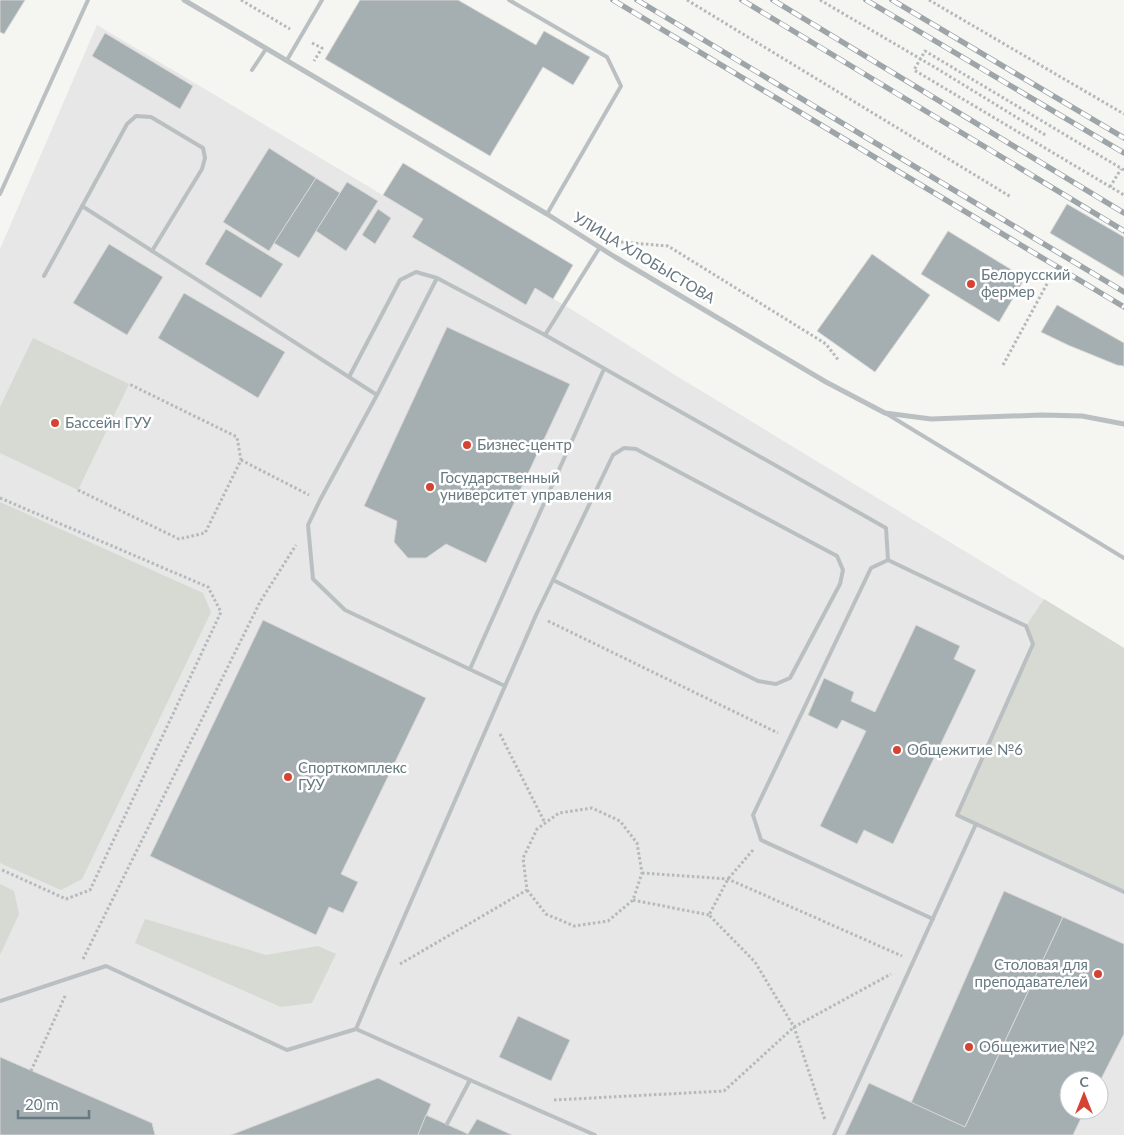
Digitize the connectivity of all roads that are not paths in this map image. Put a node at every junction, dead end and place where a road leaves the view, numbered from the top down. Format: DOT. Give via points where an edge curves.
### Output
graph roads {
  1 [pos="88,0"];
  2 [pos="184,0"];
  3 [pos="322,0"];
  4 [pos="509,0"];
  5 [pos="266,49"];
  6 [pos="287,60"];
  7 [pos="252,70"];
  8 [pos="0,194"];
  9 [pos="82,206"];
  10 [pos="547,214"];
  11 [pos="600,247"];
  12 [pos="152,251"];
  13 [pos="44,276"];
  14 [pos="437,278"];
  15 [pos="545,335"];
  16 [pos="604,369"];
  17 [pos="349,377"];
  18 [pos="377,395"];
  19 [pos="885,413"];
  20 [pos="1124,424"];
  21 [pos="1124,558"];
  22 [pos="888,560"];
  23 [pos="553,580"];
  24 [pos="470,669"];
  25 [pos="505,686"];
  26 [pos="976,824"];
  27 [pos="1124,892"];
  28 [pos="933,919"];
  29 [pos="0,1001"];
  30 [pos="356,1029"];
  31 [pos="470,1080"];
  32 [pos="447,1124"];
  33 [pos="595,1135"];
  34 [pos="834,1135"];
  1 -- 8 [label="lane"];
  2 -- 5 [label="street, УЛИЦА ХЛОБЫСТОВА"];
  3 -- 6 [label="lane"];
  4 -- 10 [label="lane" via="607,57 621,86"];
  5 -- 6 [label="street, УЛИЦА ХЛОБЫСТОВА"];
  5 -- 7 [label="lane"];
  6 -- 10 [label="street, УЛИЦА ХЛОБЫСТОВА"];
  9 -- 12 [label="lane"];
  9 -- 12 [label="lane" via="127,124 136,116 152,117 203,148 202,169"];
  9 -- 13 [label="lane"];
  10 -- 11 [label="street, УЛИЦА ХЛОБЫСТОВА"];
  11 -- 15 [label="lane"];
  11 -- 19 [label="street, УЛИЦА ХЛОБЫСТОВА" via="819,378"];
  12 -- 17 [label="lane"];
  14 -- 15 [label="lane"];
  14 -- 17 [label="lane" via="416,272 400,280"];
  14 -- 18 [label="lane"];
  15 -- 16 [label="lane"];
  16 -- 22 [label="lane" via="886,528"];
  16 -- 24 [label="lane"];
  17 -- 18 [label="lane"];
  18 -- 24 [label="lane" via="308,525 313,579 345,610"];
  19 -- 20 [label="street, УЛИЦА ХЛОБЫСТОВА" via="931,419 1082,416"];
  19 -- 21 [label="lane"];
  22 -- 26 [label="lane" via="1026,626 1033,644 957,815"];
  22 -- 28 [label="lane" via="871,568 753,815 761,840"];
  23 -- 23 [label="lane" via="758,681 776,684 790,678 840,584 843,570 837,556 636,449 624,448 612,455"];
  23 -- 25 [label="lane"];
  24 -- 25 [label="lane"];
  25 -- 30 [label="lane"];
  26 -- 27 [label="lane"];
  26 -- 28 [label="lane"];
  28 -- 34 [label="lane"];
  29 -- 30 [label="lane" via="106,966 287,1050"];
  30 -- 31 [label="lane"];
  31 -- 32 [label="lane"];
  31 -- 33 [label="lane"];
}
